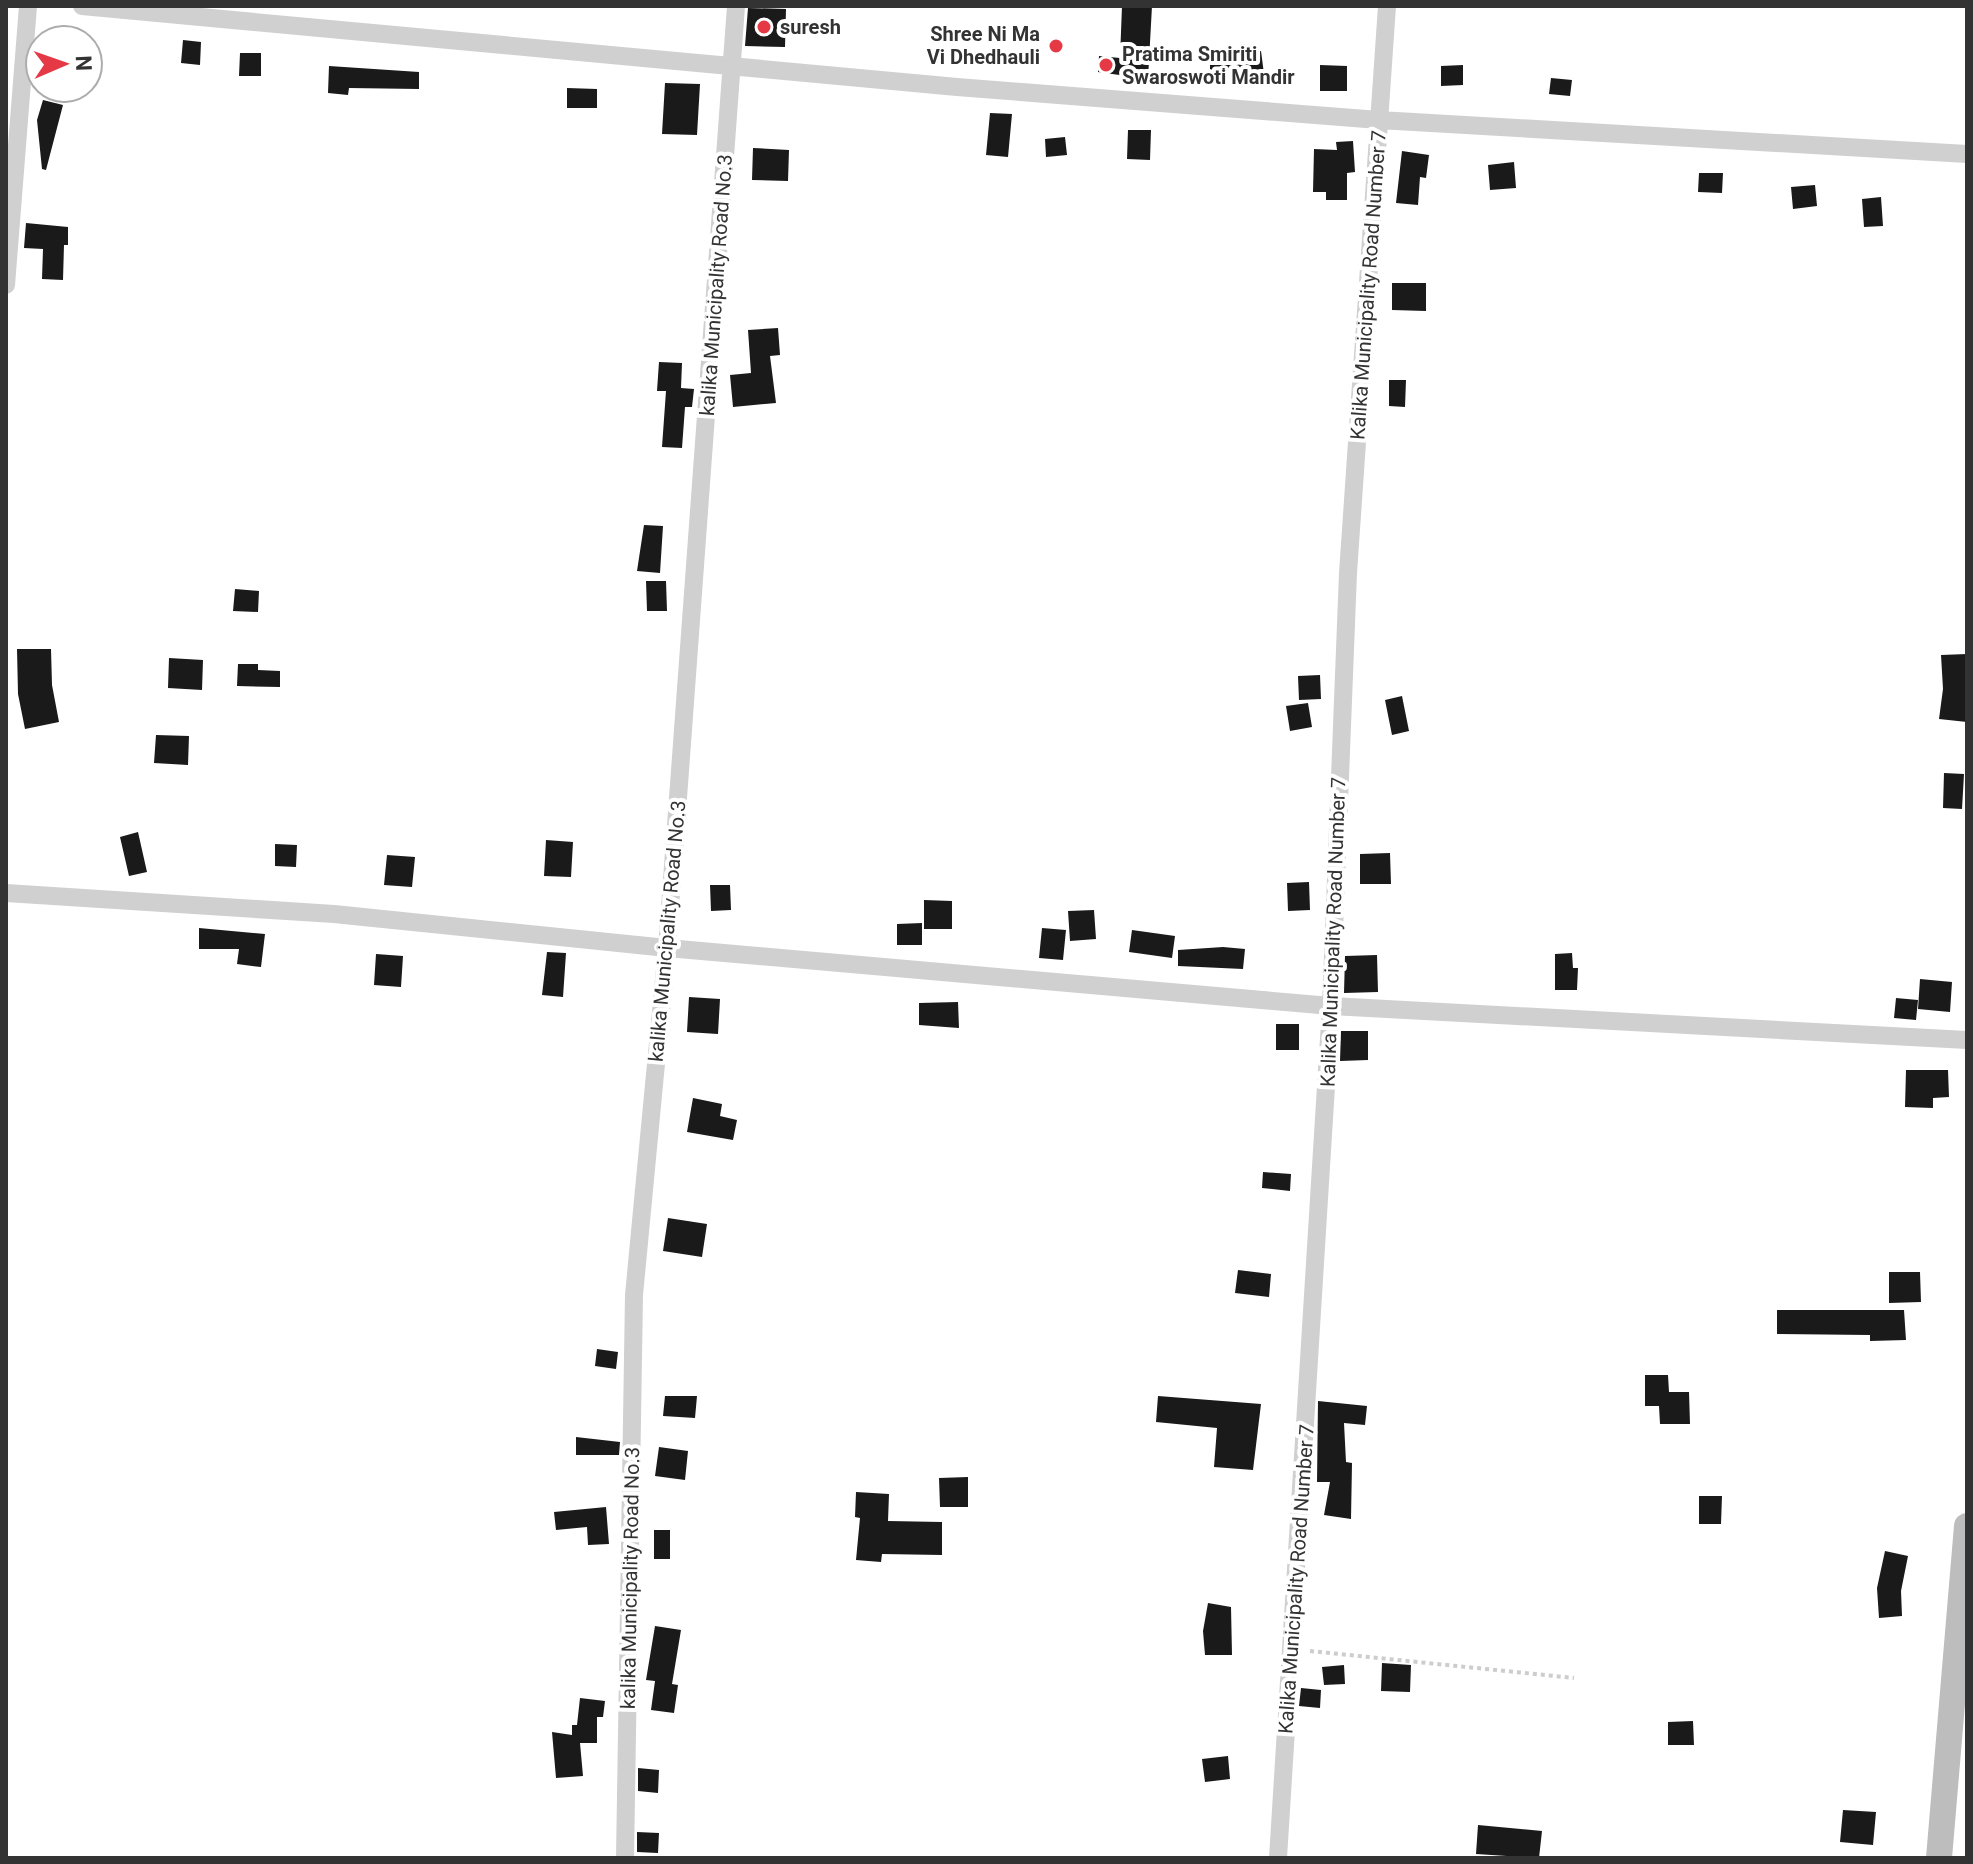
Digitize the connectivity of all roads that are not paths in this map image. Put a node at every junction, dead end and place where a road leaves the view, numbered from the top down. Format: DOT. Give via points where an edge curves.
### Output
graph roads {
  1 [pos="28,6"];
  2 [pos="82,6"];
  3 [pos="736,6"];
  4 [pos="1387,6"];
  5 [pos="732,67"];
  6 [pos="1379,120"];
  7 [pos="1967,154"];
  8 [pos="6,285"];
  9 [pos="6,893"];
  10 [pos="667,948"];
  11 [pos="1331,1006"];
  12 [pos="1967,1040"];
  13 [pos="1967,1526"];
  14 [pos="625,1858"];
  15 [pos="1278,1858"];
  16 [pos="1939,1858"];
  1 -- 8 [label="street"];
  2 -- 5 [label="street"];
  3 -- 5 [label="street, kalika Municipality Road No.3"];
  4 -- 6 [label="street, Kalika Municipality Road Number 7"];
  5 -- 6 [label="street"];
  5 -- 10 [label="street, kalika Municipality Road No.3"];
  6 -- 7 [label="street"];
  6 -- 11 [label="street, Kalika Municipality Road Number 7" via="1348,573"];
  9 -- 10 [label="street" via="334,914"];
  10 -- 11 [label="street"];
  10 -- 14 [label="street, kalika Municipality Road No.3" via="634,1295"];
  11 -- 12 [label="street"];
  11 -- 15 [label="street, Kalika Municipality Road Number 7"];
  13 -- 16 [label="street"];
}
